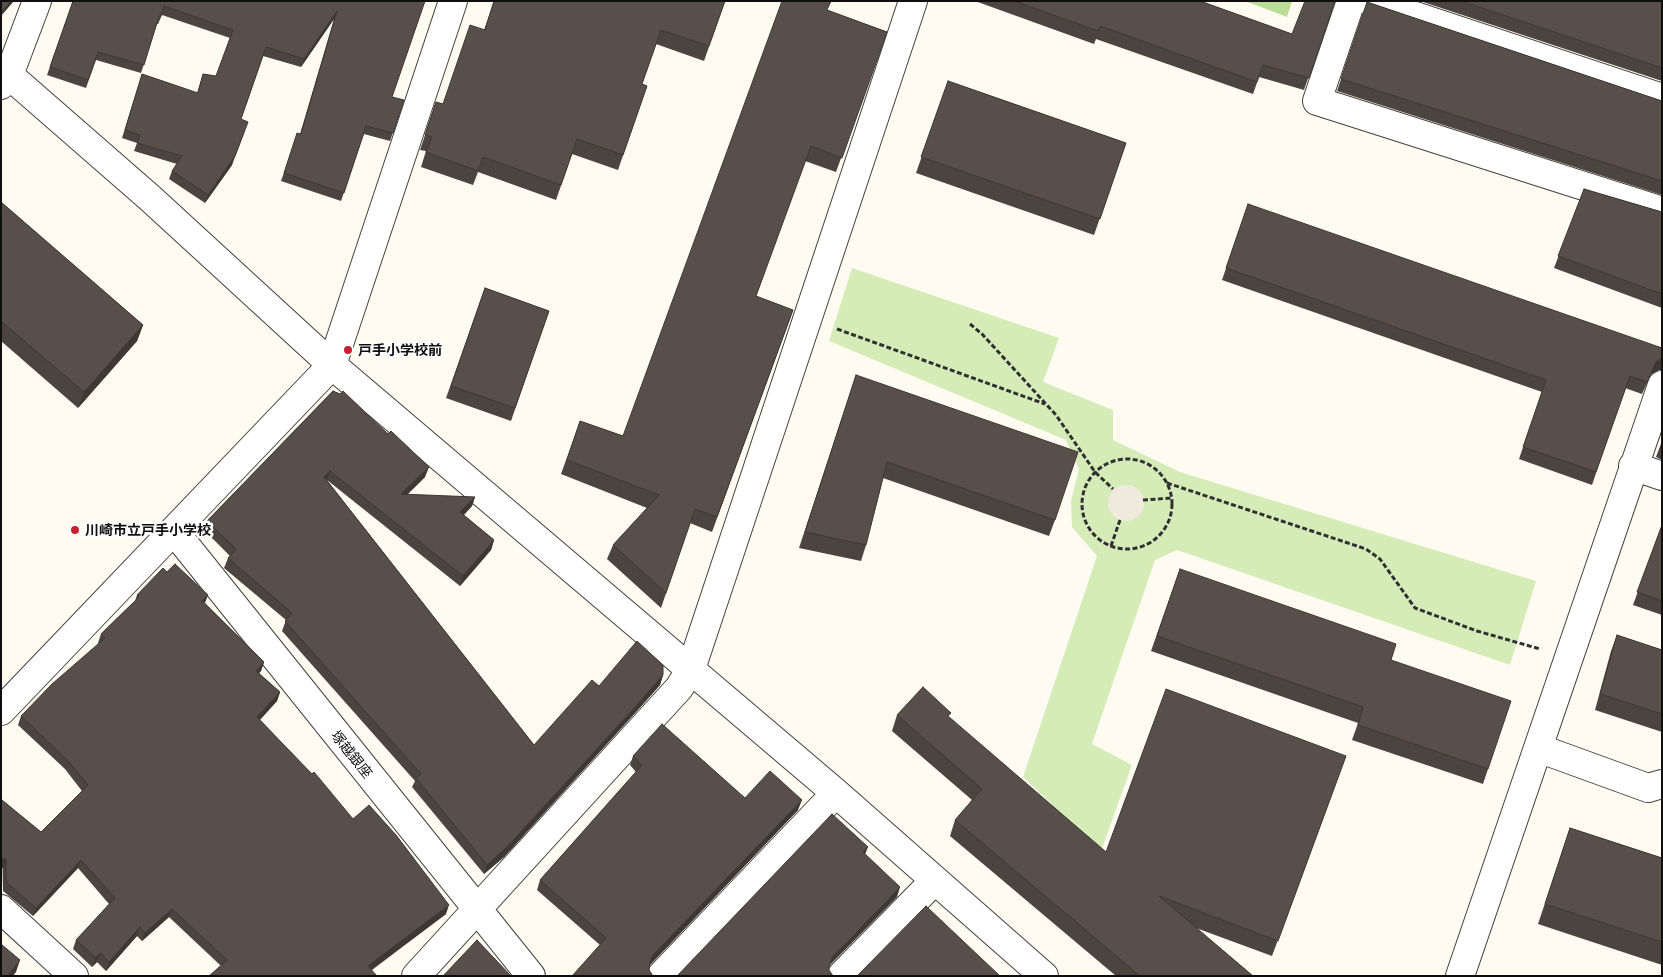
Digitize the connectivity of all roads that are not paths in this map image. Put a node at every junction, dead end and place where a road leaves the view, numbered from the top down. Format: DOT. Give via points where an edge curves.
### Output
graph roads {
  1 [pos="37,1"];
  2 [pos="914,1"];
  3 [pos="1351,1"];
  4 [pos="1370,1"];
  5 [pos="450,2"];
  6 [pos="4,76"];
  7 [pos="1662,98"];
  8 [pos="1662,212"];
  9 [pos="332,365"];
  10 [pos="1662,385"];
  11 [pos="1633,466"];
  12 [pos="1662,476"];
  13 [pos="174,531"];
  14 [pos="691,669"];
  15 [pos="1,711"];
  16 [pos="1538,748"];
  17 [pos="1662,784"];
  18 [pos="836,793"];
  19 [pos="935,880"];
  20 [pos="1,909"];
  21 [pos="475,909"];
  22 [pos="1042,975"];
  23 [pos="74,976"];
  24 [pos="416,976"];
  25 [pos="531,976"];
  26 [pos="661,976"];
  27 [pos="841,976"];
  28 [pos="1460,976"];
  1 -- 6 [label="street"];
  2 -- 14 [label="street"];
  3 -- 8 [label="street" via="1317,101"];
  4 -- 7 [label="street"];
  5 -- 9 [label="street"];
  6 -- 9 [label="street" via="150,198"];
  9 -- 13 [label="street"];
  9 -- 14 [label="street"];
  10 -- 11 [label="street"];
  11 -- 12 [label="street"];
  11 -- 16 [label="street"];
  13 -- 15 [label="street"];
  13 -- 21 [label="street, 塚越銀座"];
  14 -- 18 [label="street"];
  14 -- 21 [label="street" via="679,688"];
  16 -- 17 [label="street" via="1648,788"];
  16 -- 28 [label="street"];
  18 -- 19 [label="street"];
  18 -- 26 [label="street"];
  19 -- 22 [label="street"];
  19 -- 27 [label="street"];
  20 -- 23 [label="street"];
  21 -- 24 [label="street"];
  21 -- 25 [label="street, 塚越銀座"];
}
